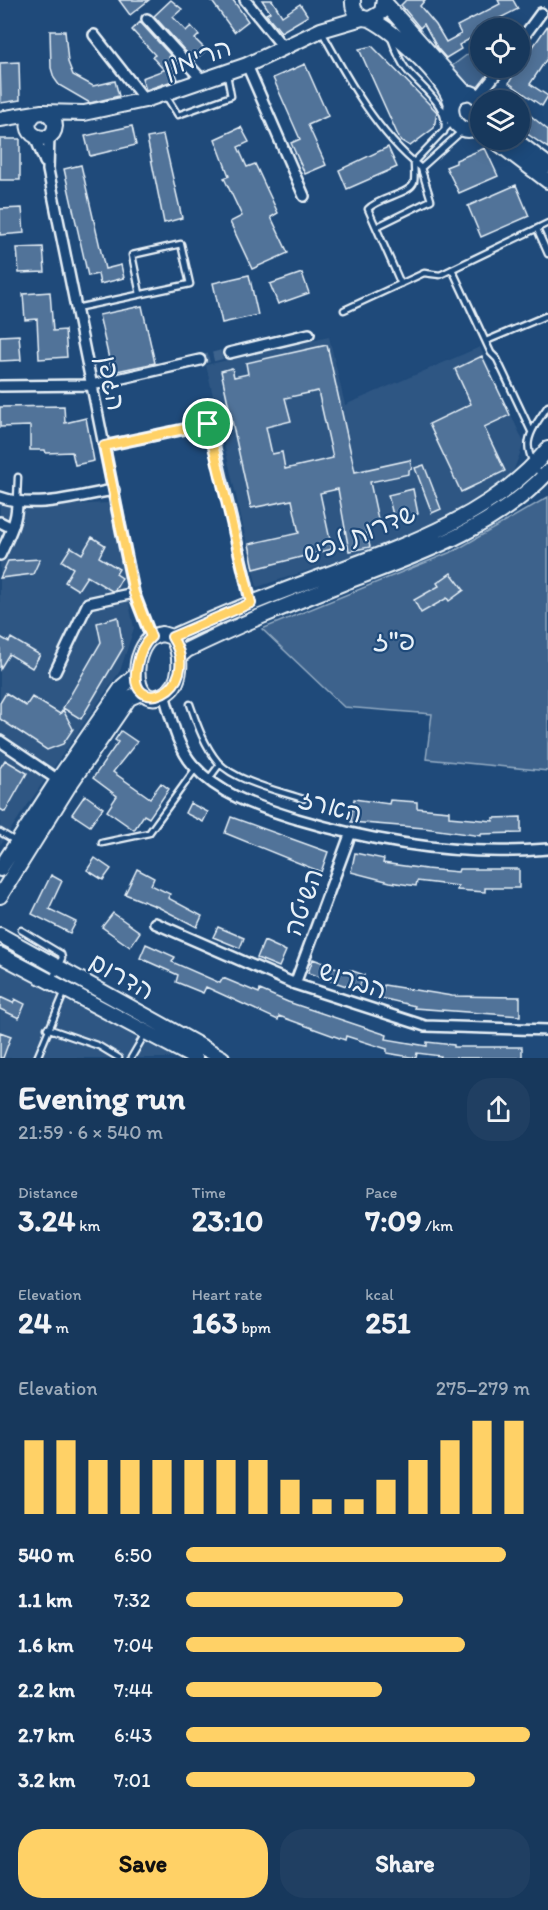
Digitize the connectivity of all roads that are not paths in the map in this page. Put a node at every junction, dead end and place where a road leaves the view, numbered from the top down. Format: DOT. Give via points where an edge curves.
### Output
graph roads {
  1 [pos="245,0"];
  2 [pos="353,2"];
  3 [pos="384,2"];
  4 [pos="541,13"];
  5 [pos="366,19"];
  6 [pos="147,20"];
  7 [pos="530,28"];
  8 [pos="321,30"];
  9 [pos="94,35"];
  10 [pos="283,47"];
  11 [pos="247,65"];
  12 [pos="227,72"];
  13 [pos="492,78"];
  14 [pos="203,81"];
  15 [pos="481,90"];
  16 [pos="470,92"];
  17 [pos="165,94"];
  18 [pos="470,96"];
  19 [pos="145,100"];
  20 [pos="446,106"];
  21 [pos="42,113"];
  22 [pos="84,113"];
  23 [pos="0,121"];
  24 [pos="470,126"];
  25 [pos="470,127"];
  26 [pos="470,128"];
  27 [pos="42,133"];
  28 [pos="443,134"];
  29 [pos="507,150"];
  30 [pos="528,150"];
  31 [pos="414,162"];
  32 [pos="548,165"];
  33 [pos="421,168"];
  34 [pos="48,170"];
  35 [pos="548,181"];
  36 [pos="304,196"];
  37 [pos="548,223"];
  38 [pos="376,227"];
  39 [pos="537,229"];
  40 [pos="548,254"];
  41 [pos="452,269"];
  42 [pos="401,284"];
  43 [pos="140,294"];
  44 [pos="76,308"];
  45 [pos="344,310"];
  46 [pos="548,315"];
  47 [pos="309,334"];
  48 [pos="486,341"];
  49 [pos="229,353"];
  50 [pos="200,360"];
  51 [pos="92,385"];
  52 [pos="0,386"];
  53 [pos="548,406"];
  54 [pos="531,430"];
  55 [pos="104,446"];
  56 [pos="548,449"];
  57 [pos="534,466"];
  58 [pos="545,475"];
  59 [pos="18,477"];
  60 [pos="114,490"];
  61 [pos="0,497"];
  62 [pos="17,503"];
  63 [pos="0,522"];
  64 [pos="12,528"];
  65 [pos="0,555"];
  66 [pos="134,593"];
  67 [pos="251,603"];
  68 [pos="151,637"];
  69 [pos="172,637"];
  70 [pos="180,656"];
  71 [pos="55,672"];
  72 [pos="136,675"];
  73 [pos="143,692"];
  74 [pos="165,694"];
  75 [pos="190,704"];
  76 [pos="0,741"];
  77 [pos="220,764"];
  78 [pos="196,768"];
  79 [pos="208,780"];
  80 [pos="63,783"];
  81 [pos="303,799"];
  82 [pos="0,832"];
  83 [pos="350,835"];
  84 [pos="17,843"];
  85 [pos="102,843"];
  86 [pos="548,849"];
  87 [pos="0,869"];
  88 [pos="0,896"];
  89 [pos="155,923"];
  90 [pos="21,930"];
  91 [pos="0,935"];
  92 [pos="0,955"];
  93 [pos="58,968"];
  94 [pos="51,981"];
  95 [pos="295,984"];
  96 [pos="66,989"];
  97 [pos="47,1028"];
  98 [pos="548,1030"];
  99 [pos="146,1031"];
  100 [pos="37,1058"];
  101 [pos="119,1058"];
  102 [pos="131,1058"];
  103 [pos="194,1058"];
  104 [pos="222,1058"];
  1 -- 10 [label="street"];
  2 -- 5 [label="main road" via="355,12"];
  2 -- 8 [label="main road, הרימון"];
  3 -- 5 [label="main road" via="379,16"];
  3 -- 16 [label="main road"];
  4 -- 7 [label="street"];
  5 -- 8 [label="main road, הרימון"];
  5 -- 20 [label="main road" via="388,30 436,77 446,90"];
  6 -- 14 [label="street"];
  8 -- 10 [label="main road, הרימון"];
  8 -- 31 [label="lane" via="393,143"];
  9 -- 19 [label="street"];
  10 -- 11 [label="main road, הרימון"];
  11 -- 12 [label="main road, הרימון"];
  11 -- 36 [label="street"];
  12 -- 14 [label="main road, הרימון"];
  12 -- 17 [label="lane" via="231,96 178,115"];
  13 -- 15 [label="street"];
  14 -- 17 [label="main road, הרימון"];
  17 -- 19 [label="main road, הרימון"];
  18 -- 20 [label="main road" via="458,95"];
  19 -- 22 [label="main road, הרימון"];
  20 -- 24 [label="main road"];
  20 -- 28 [label="lane"];
  21 -- 22 [label="main road, הרימון"];
  21 -- 23 [label="main road, הרימון"];
  21 -- 27 [label="main road" via="54,120"];
  21 -- 27 [label="main road" via="29,122"];
  22 -- 27 [label="main road, הרימון"];
  23 -- 27 [label="main road, הרימון"];
  25 -- 28 [label="lane"];
  26 -- 33 [label="lane"];
  27 -- 34 [label="street, הגפן"];
  27 -- 34 [label="street, הגפן"];
  28 -- 31 [label="lane"];
  29 -- 35 [label="main road"];
  30 -- 32 [label="main road"];
  31 -- 33 [label="lane"];
  31 -- 38 [label="lane" via="414,184 410,189 385,197 368,209"];
  33 -- 38 [label="lane" via="431,200"];
  34 -- 44 [label="street, הגפן"];
  37 -- 39 [label="lane"];
  38 -- 42 [label="lane"];
  39 -- 40 [label="lane"];
  39 -- 41 [label="lane"];
  41 -- 42 [label="lane" via="440,275 424,273"];
  41 -- 48 [label="lane"];
  42 -- 45 [label="lane"];
  43 -- 43 [label="lane" via="132,255 181,244 190,284"];
  43 -- 44 [label="lane"];
  44 -- 51 [label="street, הגפן"];
  46 -- 48 [label="lane"];
  47 -- 49 [label="street"];
  48 -- 54 [label="lane"];
  50 -- 51 [label="street"];
  51 -- 52 [label="street"];
  51 -- 55 [label="street, הגפן"];
  53 -- 54 [label="lane"];
  54 -- 57 [label="lane" via="527,448"];
  55 -- 60 [label="street, הגפן"];
  55 -- 67 [label="street" via="208,424"];
  56 -- 57 [label="main road, שדרות לכיש"];
  57 -- 58 [label="lane"];
  57 -- 67 [label="main road, שדרות לכיש" via="505,491 465,516 381,554"];
  58 -- 70 [label="main road, שדרות לכיש" via="480,526 424,552 245,621"];
  59 -- 62 [label="lane"];
  60 -- 62 [label="street" via="41,503"];
  60 -- 66 [label="street, הגפן"];
  61 -- 62 [label="street"];
  62 -- 64 [label="street"];
  63 -- 64 [label="street"];
  64 -- 65 [label="street"];
  66 -- 68 [label="street, הגפן"];
  66 -- 71 [label="street" via="88,603"];
  67 -- 69 [label="main road, שדרות לכיש"];
  68 -- 69 [label="main road"];
  68 -- 72 [label="main road" via="140,654"];
  69 -- 70 [label="main road"];
  70 -- 74 [label="main road" via="177,675"];
  72 -- 73 [label="main road"];
  72 -- 80 [label="main road" via="123,686"];
  73 -- 74 [label="main road" via="153,697"];
  73 -- 80 [label="main road" via="129,698"];
  74 -- 78 [label="street, הארז" via="179,742"];
  75 -- 77 [label="lane" via="203,739"];
  76 -- 80 [label="street"];
  77 -- 79 [label="lane"];
  77 -- 81 [label="lane" via="240,777"];
  78 -- 79 [label="street, הארז"];
  78 -- 85 [label="lane" via="149,832"];
  79 -- 83 [label="street, הארז" via="231,796"];
  80 -- 84 [label="main road"];
  80 -- 88 [label="main road"];
  82 -- 84 [label="lane"];
  83 -- 86 [label="street, הארז" via="479,852"];
  83 -- 95 [label="street, השיטה"];
  84 -- 87 [label="main road"];
  89 -- 95 [label="street, הברוש"];
  90 -- 93 [label="lane" via="61,954"];
  91 -- 93 [label="main road, הדרום"];
  92 -- 94 [label="main road, הדרום"];
  93 -- 94 [label="lane"];
  93 -- 104 [label="main road, הדרום"];
  94 -- 96 [label="main road, הדרום"];
  95 -- 98 [label="street, הברוש" via="425,1026"];
  96 -- 97 [label="lane"];
  96 -- 99 [label="main road, הדרום"];
  97 -- 100 [label="lane"];
  97 -- 101 [label="lane" via="99,1046"];
  99 -- 102 [label="lane"];
  99 -- 103 [label="main road, הדרום"];
}
